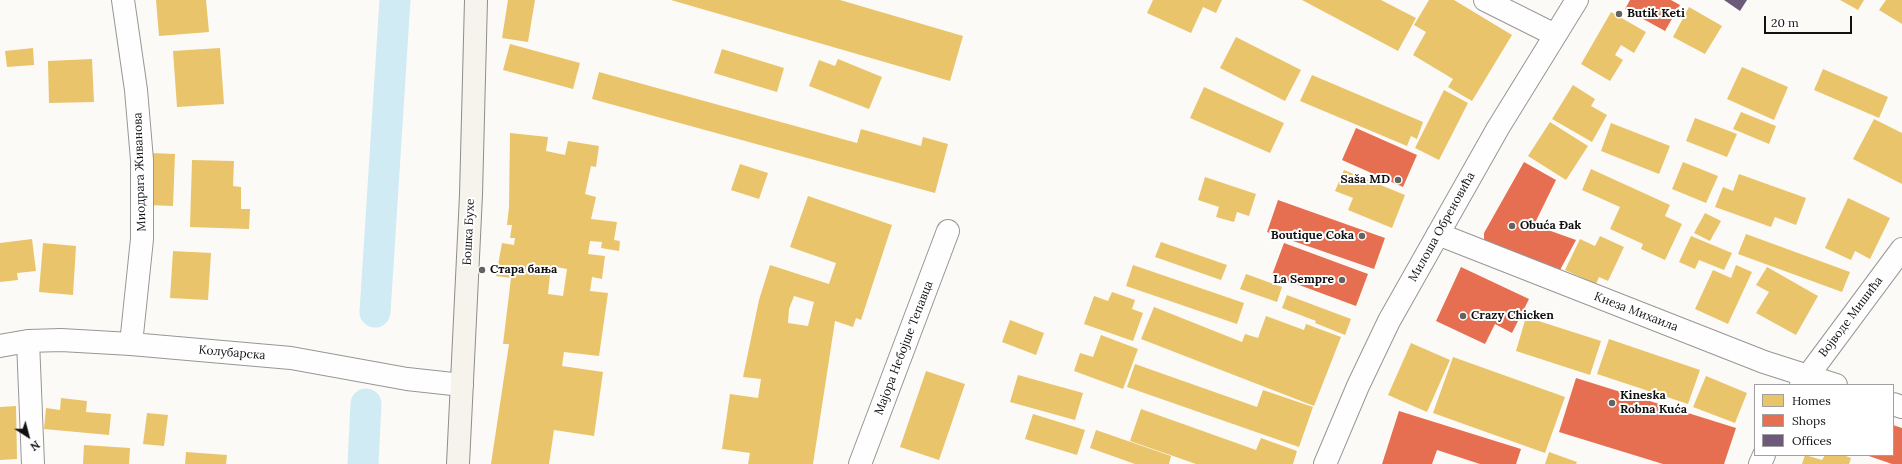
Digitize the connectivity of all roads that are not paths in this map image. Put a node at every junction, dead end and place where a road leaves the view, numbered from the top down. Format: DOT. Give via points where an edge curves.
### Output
graph roads {
  1 [pos="123,0"];
  2 [pos="476,0"];
  3 [pos="1485,0"];
  4 [pos="1577,0"];
  5 [pos="1555,35"];
  6 [pos="948,231"];
  7 [pos="1438,234"];
  8 [pos="1902,249"];
  9 [pos="28,341"];
  10 [pos="131,344"];
  11 [pos="0,346"];
  12 [pos="1803,380"];
  13 [pos="462,384"];
  14 [pos="1829,384"];
  15 [pos="33,464"];
  16 [pos="458,464"];
  17 [pos="860,464"];
  18 [pos="1325,464"];
  1 -- 10 [label="street, Миодрага Живанова" via="136,90 142,160 142,239"];
  2 -- 13 [label="main road, Бошка Бухе" via="471,196"];
  3 -- 5 [label="street"];
  4 -- 5 [label="street, Милоша Обреновића"];
  5 -- 7 [label="street, Милоша Обреновића" via="1498,128"];
  6 -- 17 [label="street, Мајора Небојше Тепавца"];
  7 -- 12 [label="street, Кнеза Михаила" via="1764,362"];
  7 -- 18 [label="street, Милоша Обреновића" via="1389,322"];
  8 -- 12 [label="street, Војводе Мишића"];
  9 -- 10 [label="street, Колубарска" via="88,340"];
  9 -- 11 [label="street, Колубарска"];
  9 -- 15 [label="street"];
  10 -- 13 [label="street, Колубарска" via="291,358 407,379"];
  12 -- 14 [label="street, Кнеза Михаила"];
  13 -- 16 [label="main road, Бошка Бухе"];
}
